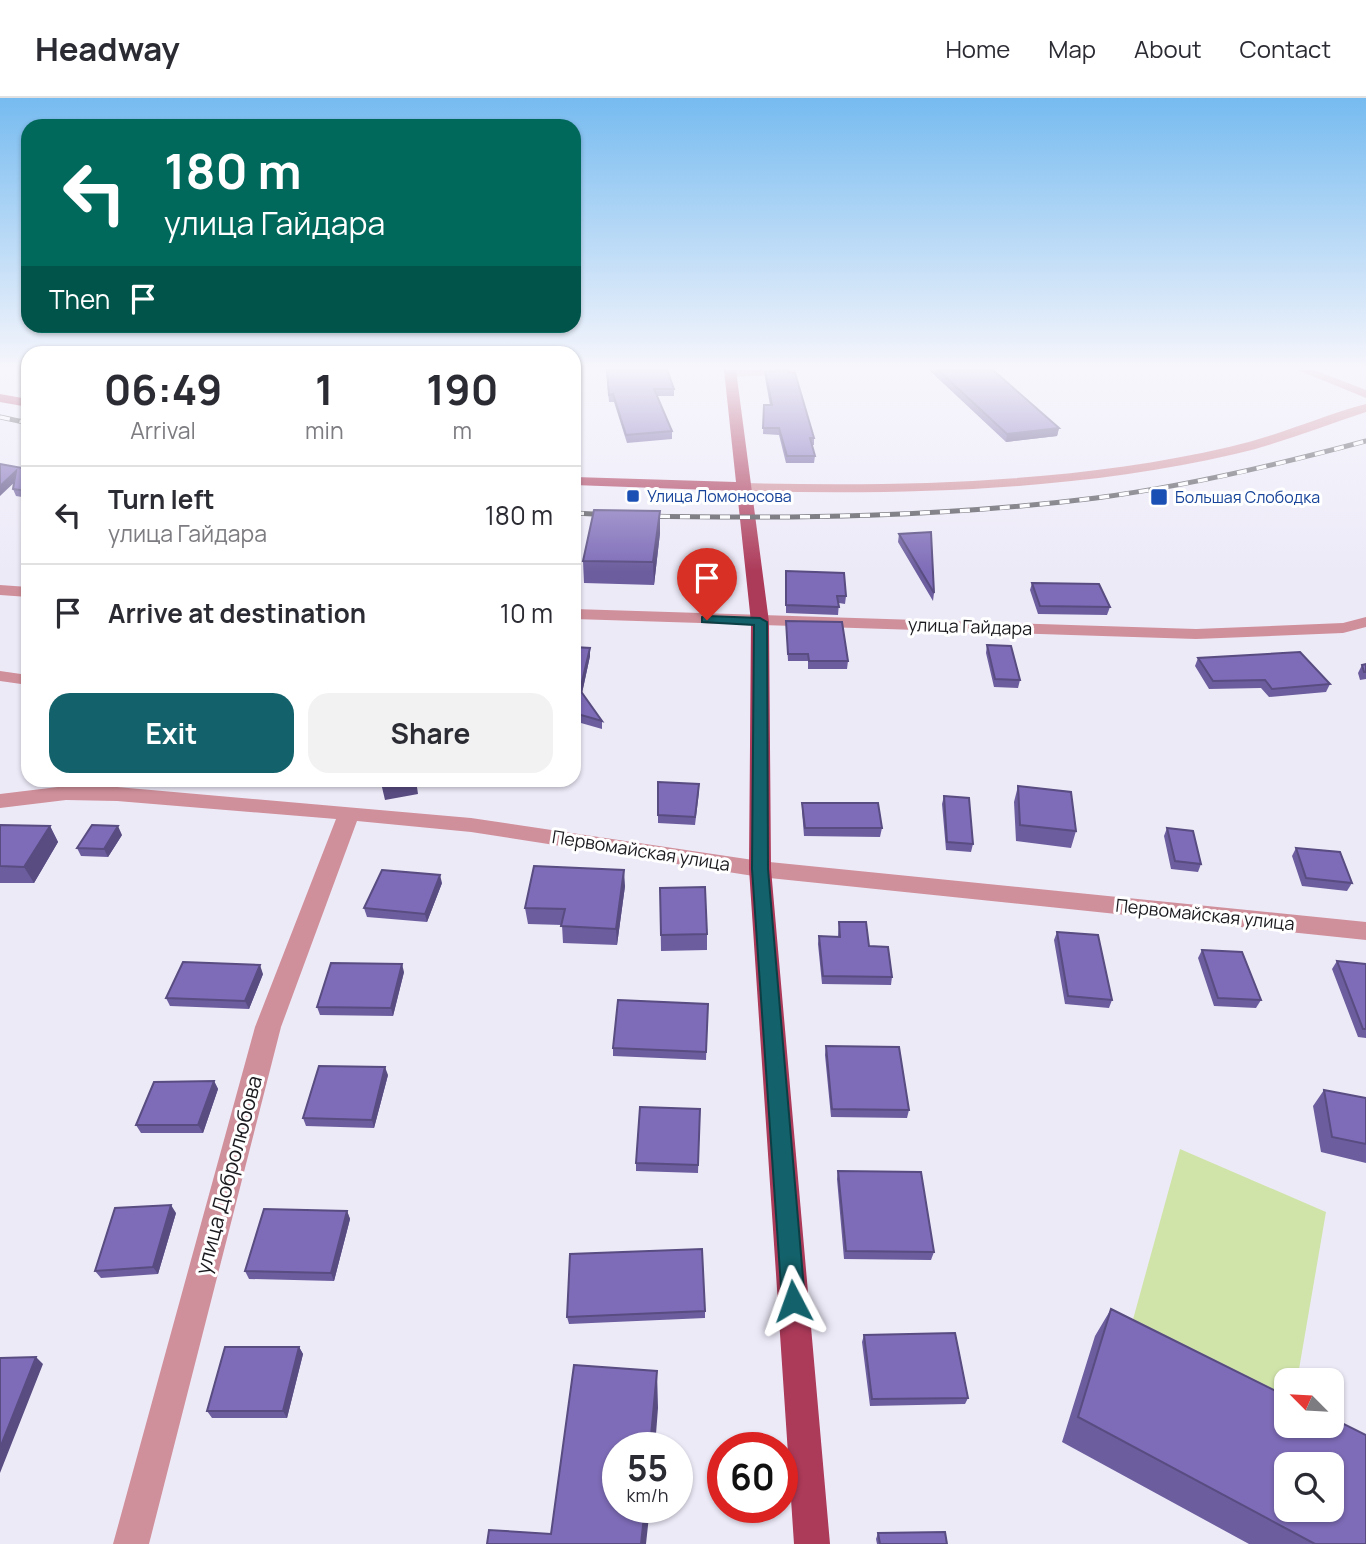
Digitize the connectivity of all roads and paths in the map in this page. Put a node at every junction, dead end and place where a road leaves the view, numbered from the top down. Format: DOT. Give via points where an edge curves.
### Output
graph roads {
  1 [pos="738,437"];
  2 [pos="1275,437"];
  3 [pos="581,481"];
  4 [pos="744,487"];
  5 [pos="0,590"];
  6 [pos="21,592"];
  7 [pos="581,614"];
  8 [pos="760,622"];
  9 [pos="1366,622"];
  10 [pos="0,676"];
  11 [pos="21,679"];
  12 [pos="77,787"];
  13 [pos="66,793"];
  14 [pos="0,801"];
  15 [pos="349,813"];
  16 [pos="760,869"];
  17 [pos="1366,932"];
  18 [pos="131,1544"];
  19 [pos="812,1544"];
  1 -- 4 [label="main road"];
  2 -- 4 [label="street" via="1189,460 1035,481 882,489"];
  3 -- 4 [label="main road"];
  4 -- 8 [label="main road"];
  5 -- 6 [label="street"];
  7 -- 8 [label="street, улица Гайдара"];
  8 -- 9 [label="street, улица Гайдара" via="1196,634 1343,628"];
  8 -- 16 [label="main road"];
  10 -- 11 [label="street"];
  12 -- 13 [label="street"];
  13 -- 14 [label="street, Первомайская улица"];
  13 -- 15 [label="street, Первомайская улица"];
  15 -- 16 [label="street, Первомайская улица" via="471,825"];
  15 -- 18 [label="street, улица Добролюбова" via="268,1027"];
  16 -- 17 [label="street, Первомайская улица"];
  16 -- 19 [label="main road"];
}
